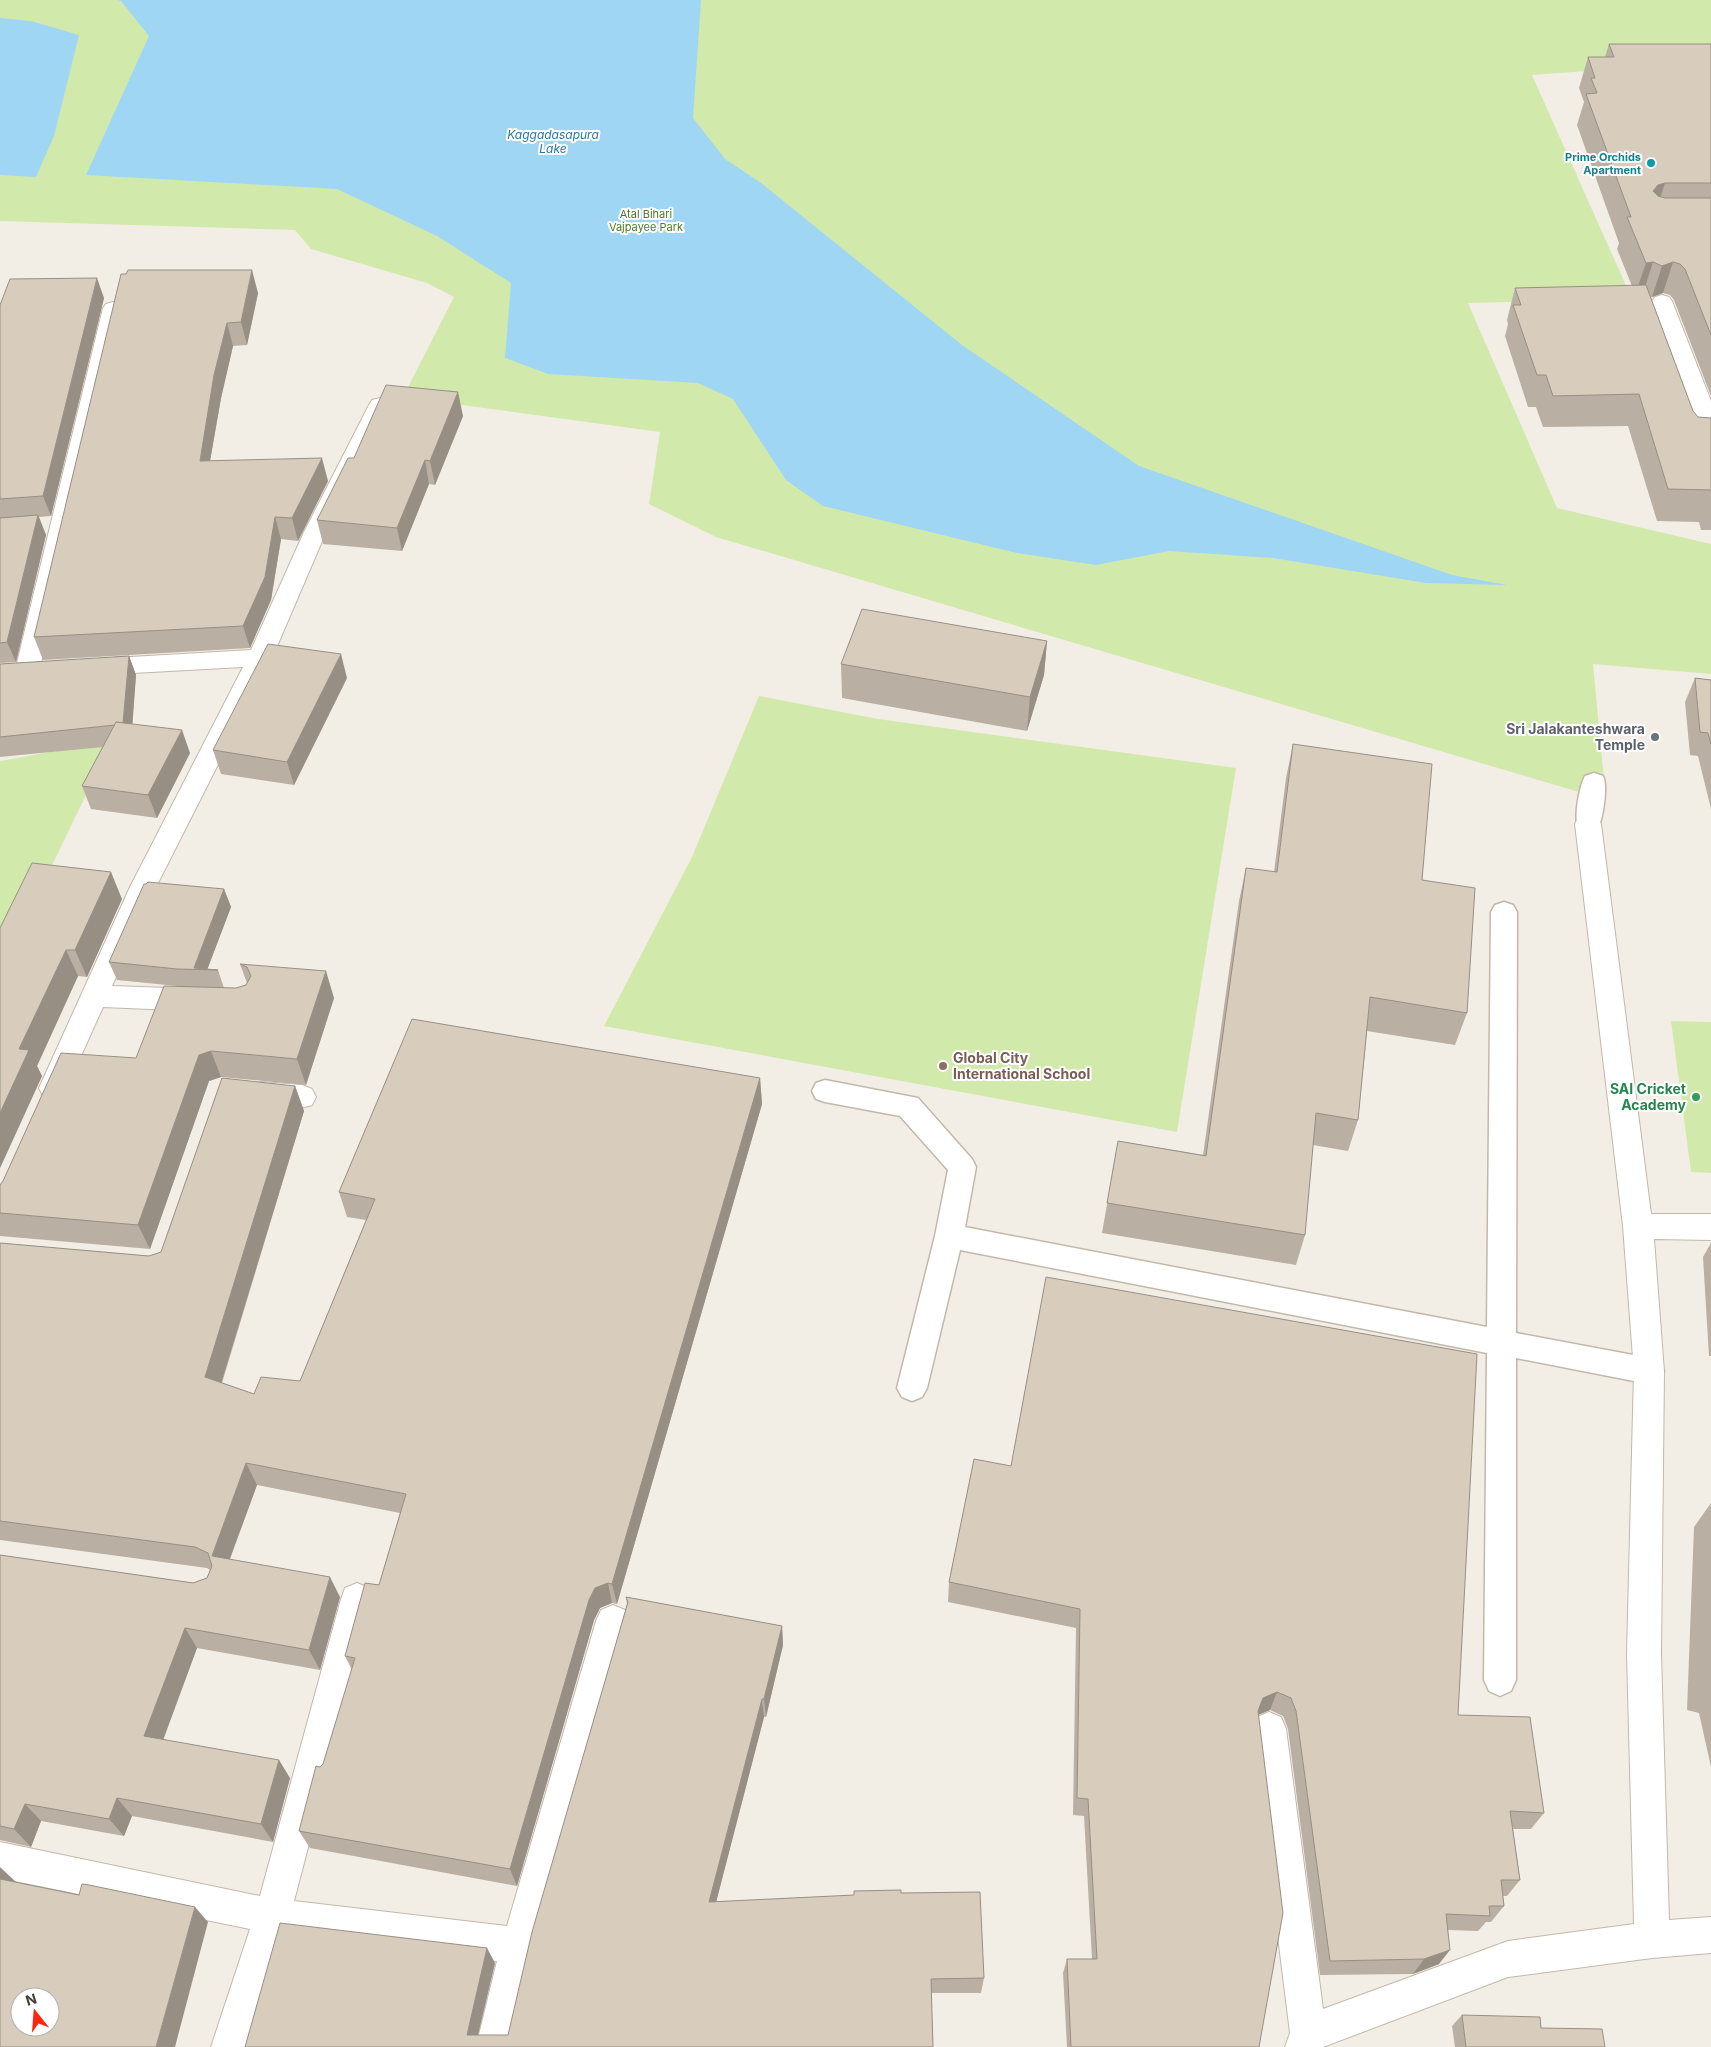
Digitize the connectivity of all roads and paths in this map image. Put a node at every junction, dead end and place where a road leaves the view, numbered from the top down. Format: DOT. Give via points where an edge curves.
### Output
graph roads {
  1 [pos="118,288"];
  2 [pos="1652,301"];
  3 [pos="389,387"];
  4 [pos="1701,435"];
  5 [pos="260,658"];
  6 [pos="75,668"];
  7 [pos="27,671"];
  8 [pos="1594,782"];
  9 [pos="1588,824"];
  10 [pos="1504,912"];
  11 [pos="94,996"];
  12 [pos="226,1001"];
  13 [pos="825,1090"];
  14 [pos="239,1092"];
  15 [pos="302,1098"];
  16 [pos="45,1105"];
  17 [pos="1638,1226"];
  18 [pos="1711,1227"];
  19 [pos="949,1236"];
  20 [pos="1502,1342"];
  21 [pos="1649,1371"];
  22 [pos="912,1388"];
  23 [pos="357,1599"];
  24 [pos="613,1621"];
  25 [pos="1500,1680"];
  26 [pos="1269,1729"];
  27 [pos="0,1860"];
  28 [pos="272,1916"];
  29 [pos="1652,1940"];
  30 [pos="1710,1941"];
  31 [pos="519,1946"];
  32 [pos="1306,2040"];
  33 [pos="230,2047"];
  34 [pos="495,2047"];
  1 -- 7 [label="street" via="52,526"];
  2 -- 4 [label="street"];
  3 -- 5 [label="street" via="315,532"];
  5 -- 6 [label="street"];
  5 -- 11 [label="street" via="143,886"];
  8 -- 9 [label="lane"];
  9 -- 17 [label="street"];
  10 -- 20 [label="lane"];
  11 -- 12 [label="street"];
  11 -- 16 [label="street"];
  13 -- 19 [label="lane" via="908,1106 962,1167"];
  14 -- 15 [label="street"];
  17 -- 18 [label="street"];
  17 -- 21 [label="street"];
  19 -- 20 [label="lane"];
  19 -- 22 [label="lane"];
  20 -- 21 [label="lane"];
  20 -- 25 [label="lane"];
  21 -- 29 [label="street" via="1644,1654"];
  23 -- 28 [label="street"];
  24 -- 31 [label="street"];
  26 -- 32 [label="street"];
  27 -- 28 [label="street"];
  28 -- 31 [label="street"];
  28 -- 33 [label="street"];
  29 -- 30 [label="street"];
  29 -- 32 [label="street" via="1508,1959"];
  31 -- 34 [label="street"];
}
